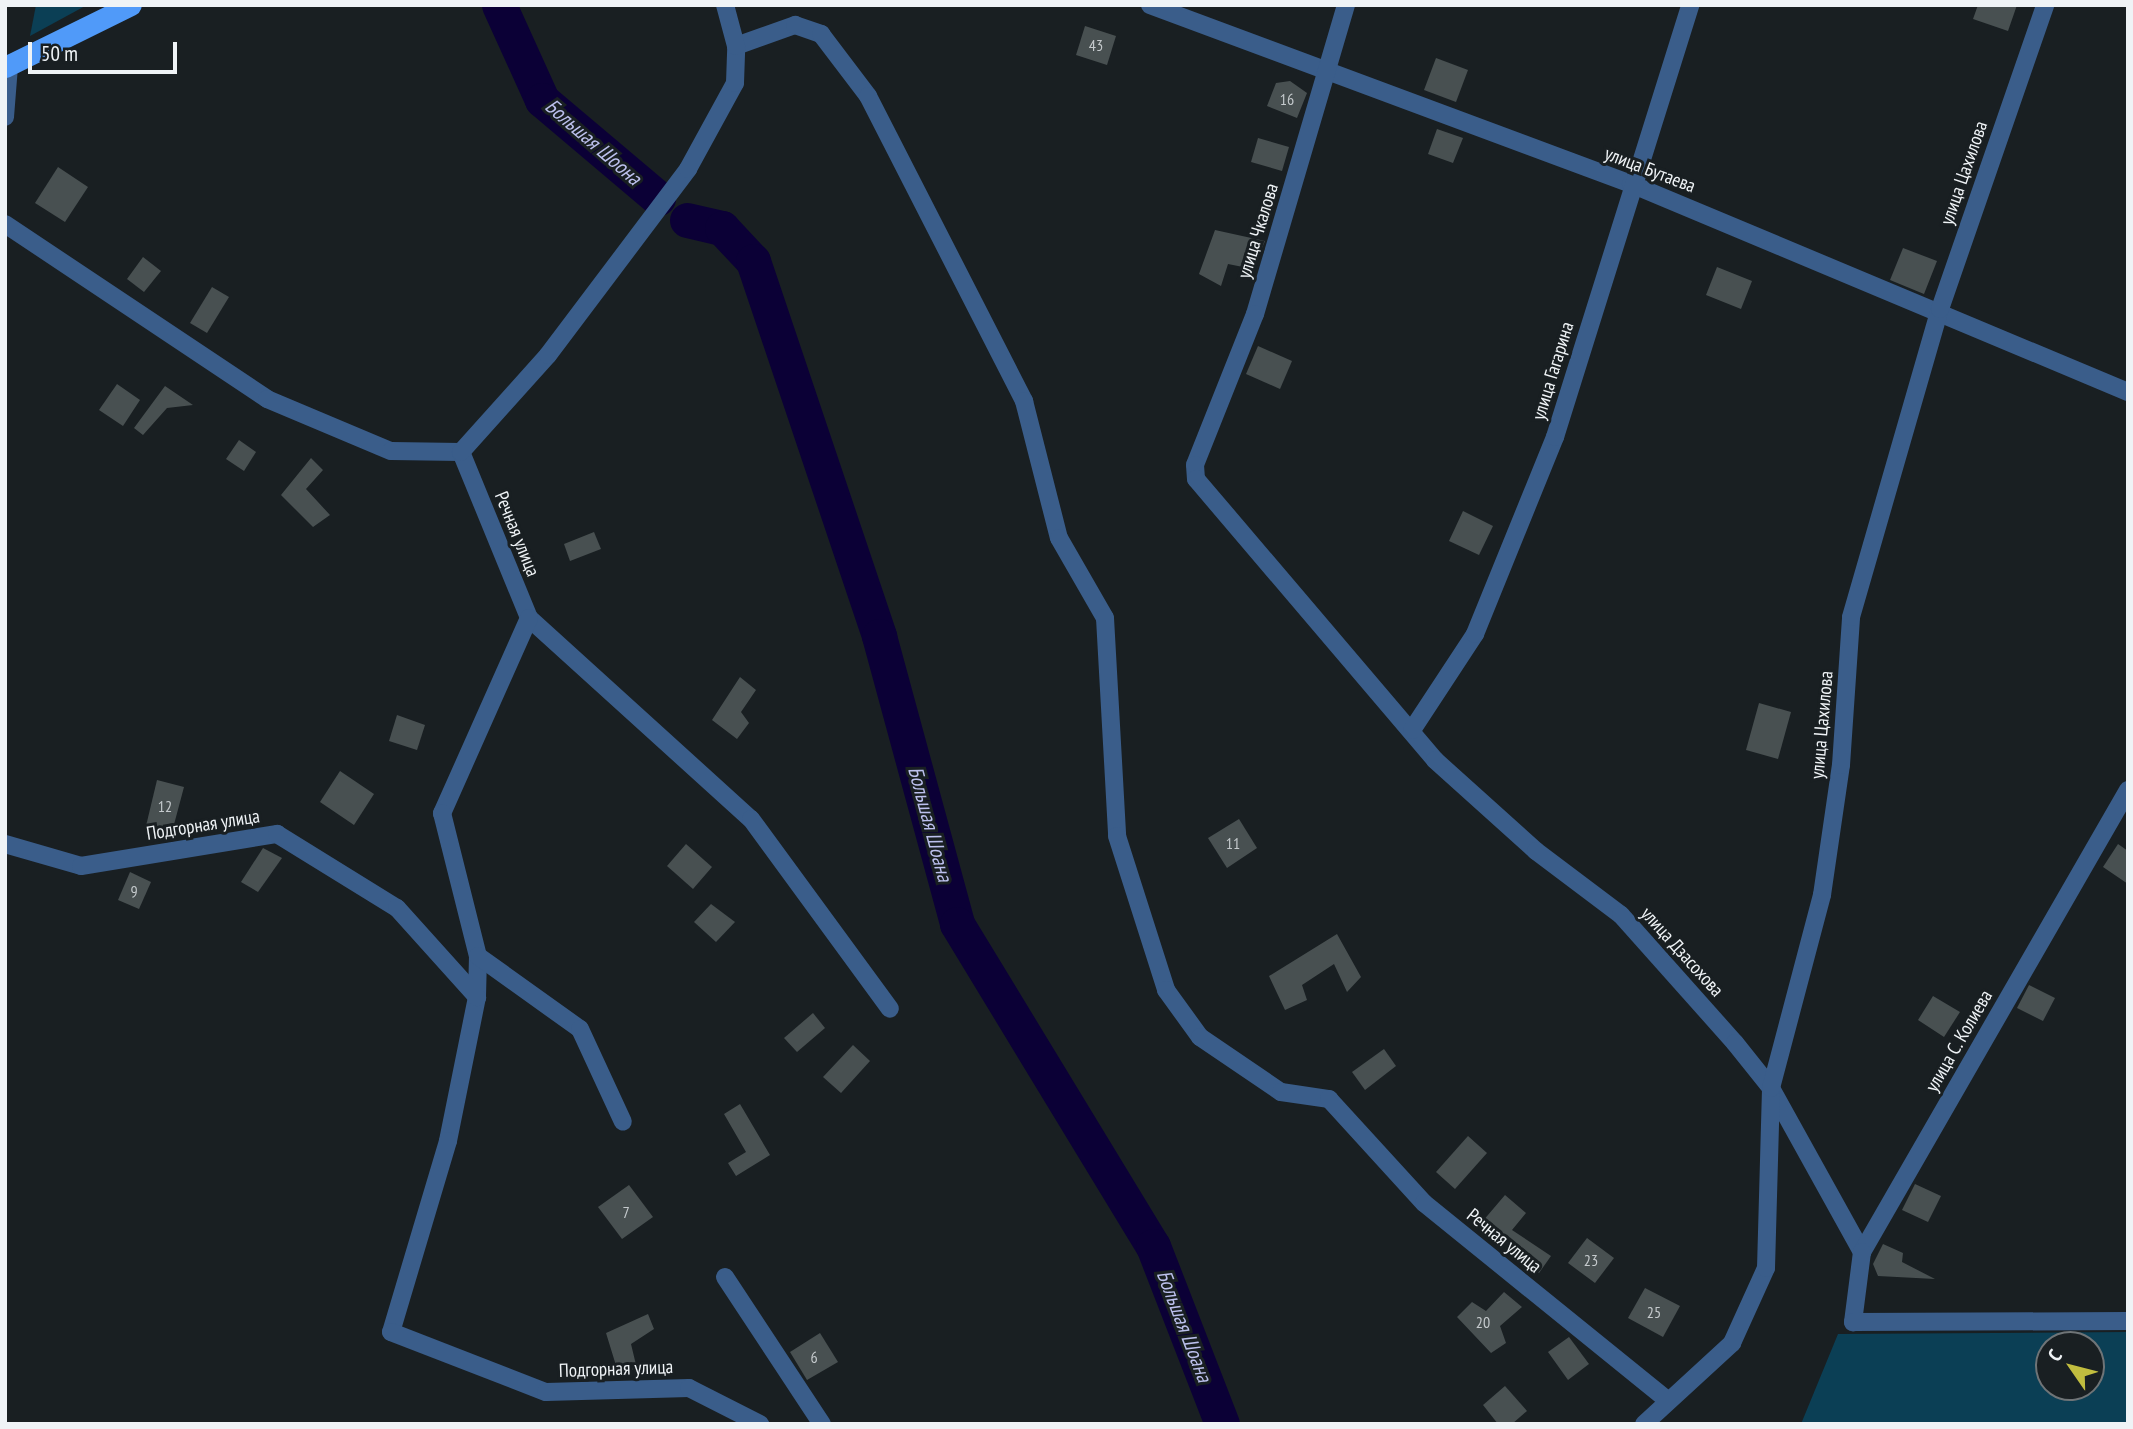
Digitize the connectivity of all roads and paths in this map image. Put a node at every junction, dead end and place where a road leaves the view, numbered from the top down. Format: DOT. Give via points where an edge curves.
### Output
graph roads {
  1 [pos="131,5"];
  2 [pos="725,5"];
  3 [pos="1150,5"];
  4 [pos="1346,5"];
  5 [pos="1690,5"];
  6 [pos="2045,5"];
  7 [pos="736,46"];
  8 [pos="7,67"];
  9 [pos="1328,71"];
  10 [pos="5,117"];
  11 [pos="1631,184"];
  12 [pos="5,224"];
  13 [pos="1940,309"];
  14 [pos="2128,391"];
  15 [pos="461,452"];
  16 [pos="1195,464"];
  17 [pos="529,618"];
  18 [pos="1412,730"];
  19 [pos="2128,790"];
  20 [pos="5,844"];
  21 [pos="478,956"];
  22 [pos="477,997"];
  23 [pos="890,1009"];
  24 [pos="1771,1088"];
  25 [pos="623,1122"];
  26 [pos="1862,1252"];
  27 [pos="725,1277"];
  28 [pos="2128,1321"];
  29 [pos="1667,1400"];
  30 [pos="760,1424"];
  31 [pos="822,1424"];
  32 [pos="1644,1424"];
  1 -- 8 [label="main road"];
  2 -- 7 [label="street"];
  3 -- 9 [label="street, улица Бутаева"];
  4 -- 9 [label="street, улица Чкалова"];
  5 -- 11 [label="street, улица Гагарина"];
  6 -- 13 [label="street, улица Цахилова"];
  7 -- 15 [label="street" via="735,83 688,169 548,355"];
  7 -- 29 [label="street, Речная улица" via="795,25 821,34 868,96 1024,401 1059,538 1105,618 1117,836 1166,990 1200,1037 1281,1092 1329,1099 1424,1203"];
  8 -- 10 [label="street"];
  9 -- 11 [label="street, улица Бутаева"];
  9 -- 16 [label="street, улица Чкалова" via="1255,314"];
  11 -- 13 [label="street, улица Бутаева"];
  11 -- 18 [label="street, улица Гагарина" via="1555,437 1475,634"];
  12 -- 15 [label="street" via="267,399 391,451"];
  13 -- 14 [label="street, улица Бутаева"];
  13 -- 24 [label="street, улица Цахилова" via="1851,617 1841,765 1822,895"];
  15 -- 17 [label="street, Речная улица"];
  16 -- 18 [label="street, улица Дзасохова" via="1203,491"];
  17 -- 21 [label="street" via="442,813"];
  17 -- 23 [label="street, Речная улица" via="588,678 751,819"];
  18 -- 24 [label="street, улица Дзасохова" via="1435,760 1536,851 1621,915"];
  19 -- 26 [label="street, улица С. Колиева"];
  20 -- 22 [label="street, Подгорная улица" via="81,866 277,834 397,908"];
  21 -- 22 [label="street"];
  21 -- 25 [label="street" via="580,1029"];
  22 -- 30 [label="street, Подгорная улица" via="448,1141 391,1332 546,1392 689,1388"];
  24 -- 26 [label="street, улица Дзасохова"];
  24 -- 29 [label="street, улица Цахилова" via="1766,1268 1732,1343"];
  26 -- 28 [label="street, улица С. Колиева" via="1853,1322"];
  27 -- 31 [label="street"];
  29 -- 32 [label="street, улица Цахилова"];
}
